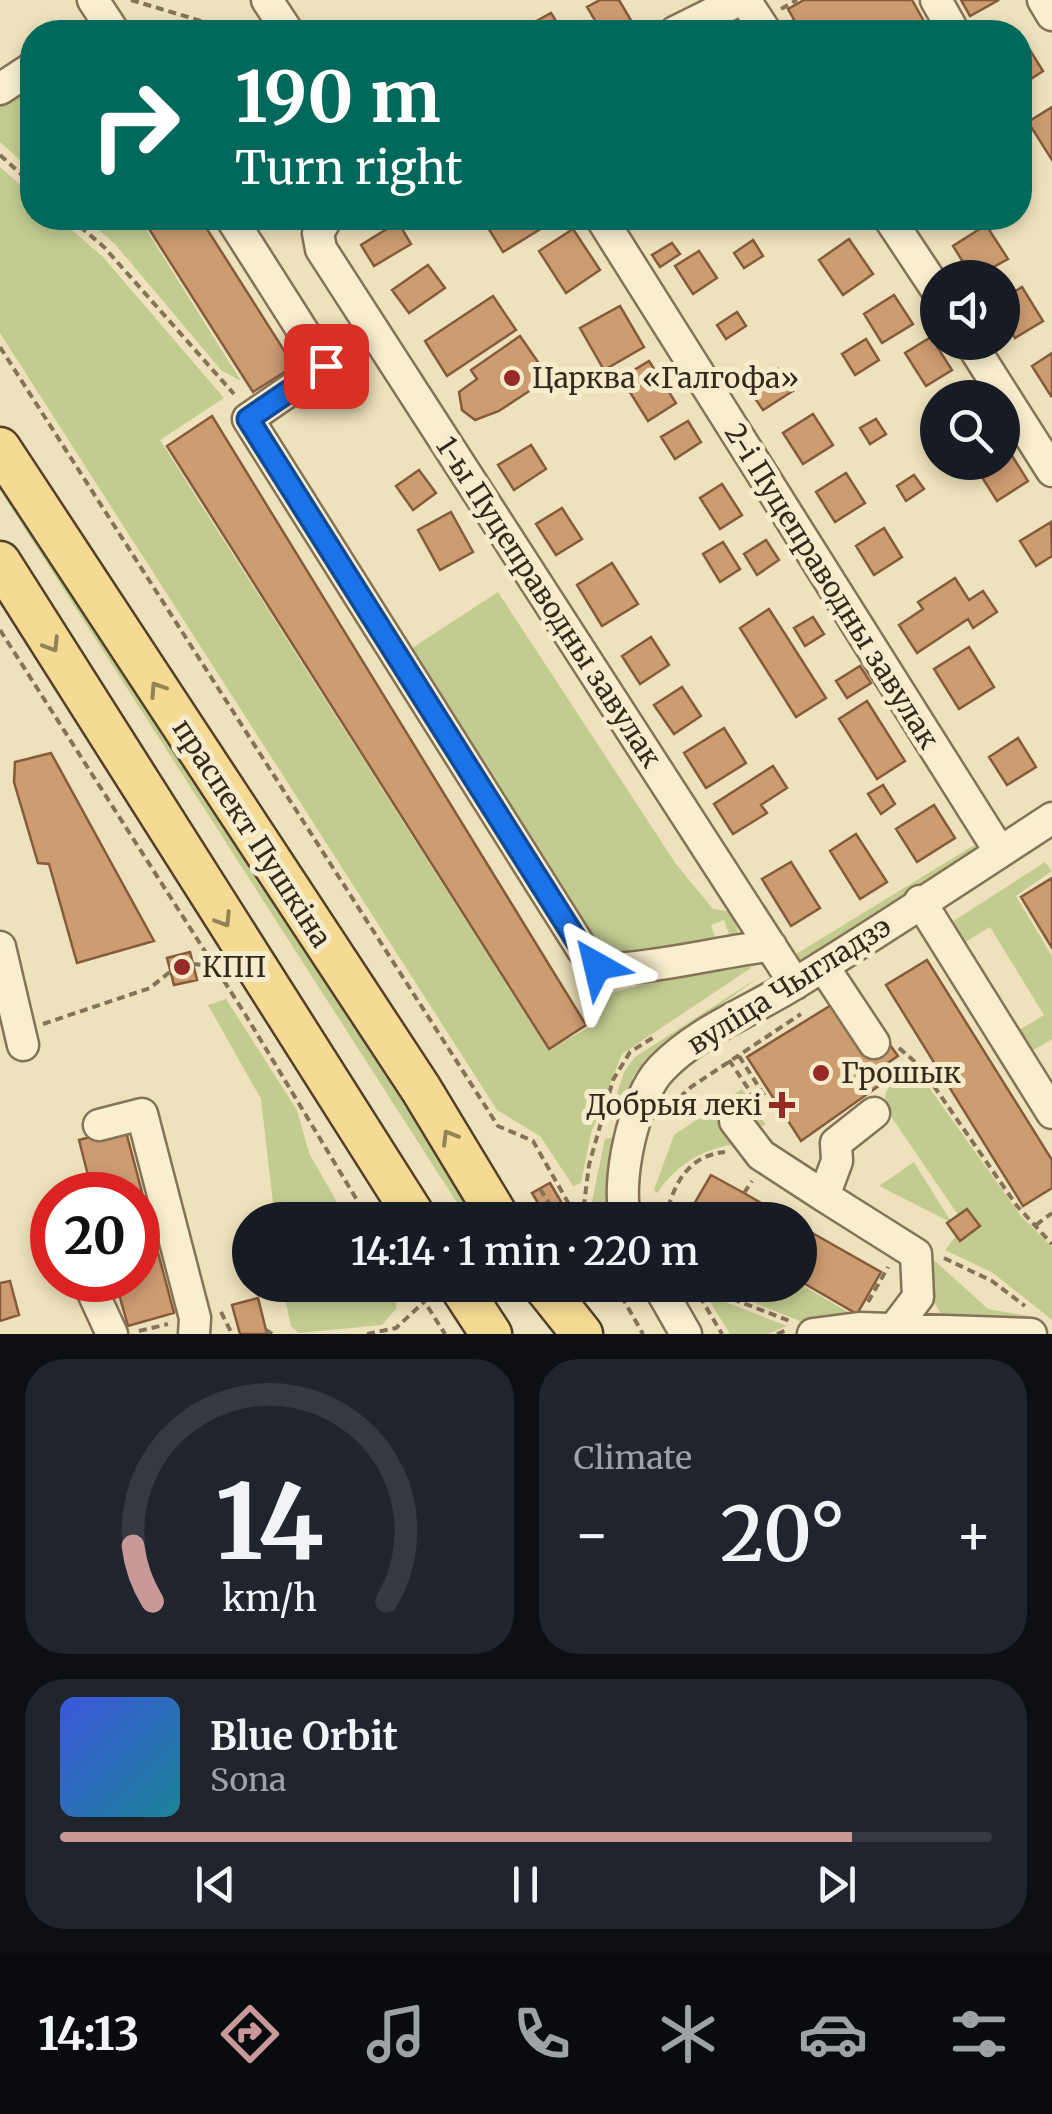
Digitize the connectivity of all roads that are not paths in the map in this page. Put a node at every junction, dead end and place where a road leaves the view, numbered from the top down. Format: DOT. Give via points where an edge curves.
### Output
graph roads {
  1 [pos="742,0"];
  2 [pos="1043,0"];
  3 [pos="1052,14"];
  4 [pos="700,20"];
  5 [pos="239,230"];
  6 [pos="320,230"];
  7 [pos="609,230"];
  8 [pos="897,230"];
  9 [pos="920,265"];
  10 [pos="981,360"];
  11 [pos="0,448"];
  12 [pos="1052,471"];
  13 [pos="0,562"];
  14 [pos="1052,818"];
  15 [pos="1000,852"];
  16 [pos="920,901"];
  17 [pos="771,946"];
  18 [pos="0,947"];
  19 [pos="823,966"];
  20 [pos="795,984"];
  21 [pos="22,1038"];
  22 [pos="874,1043"];
  23 [pos="874,1113"];
  24 [pos="1052,1113"];
  25 [pos="99,1125"];
  26 [pos="743,1131"];
  27 [pos="824,1196"];
  28 [pos="406,1202"];
  29 [pos="489,1202"];
  30 [pos="625,1202"];
  31 [pos="97,1302"];
  32 [pos="450,1302"];
  33 [pos="557,1302"];
  34 [pos="668,1302"];
  35 [pos="1034,1324"];
  36 [pos="806,1329"];
  37 [pos="477,1331"];
  38 [pos="873,1331"];
  39 [pos="112,1334"];
  40 [pos="194,1334"];
  41 [pos="582,1334"];
  42 [pos="686,1334"];
  1 -- 4 [label="street"];
  2 -- 3 [label="street"];
  5 -- 17 [label="street" via="326,366 248,419 582,949 597,966 620,970"];
  6 -- 17 [label="street, 1-ы Пуцеправодны завулак" via="322,249"];
  7 -- 15 [label="street, 2-і Пуцеправодны завулак"];
  8 -- 9 [label="street"];
  10 -- 12 [label="street"];
  29 -- 11 [label="main road, праспект Пушкіна, one-way"];
  13 -- 28 [label="main road, one-way"];
  14 -- 15 [label="street, вуліца Чыгладзэ"];
  15 -- 16 [label="street, вуліца Чыгладзэ"];
  16 -- 19 [label="street, вуліца Чыгладзэ"];
  16 -- 24 [label="street"];
  17 -- 20 [label="street, 1-ы Пуцеправодны завулак"];
  18 -- 21 [label="street"];
  19 -- 20 [label="street, вуліца Чыгладзэ"];
  19 -- 22 [label="street"];
  20 -- 30 [label="street, вуліца Чыгладзэ" via="661,1069 637,1112"];
  23 -- 27 [label="street" via="836,1143"];
  25 -- 40 [label="street" via="142,1114"];
  26 -- 27 [label="street" via="762,1155"];
  27 -- 38 [label="street" via="916,1254 918,1297"];
  31 -- 39 [label="street"];
  32 -- 37 [label="main road"];
  33 -- 41 [label="main road"];
  34 -- 42 [label="street"];
  35 -- 38 [label="street"];
  36 -- 38 [label="street"];
}
